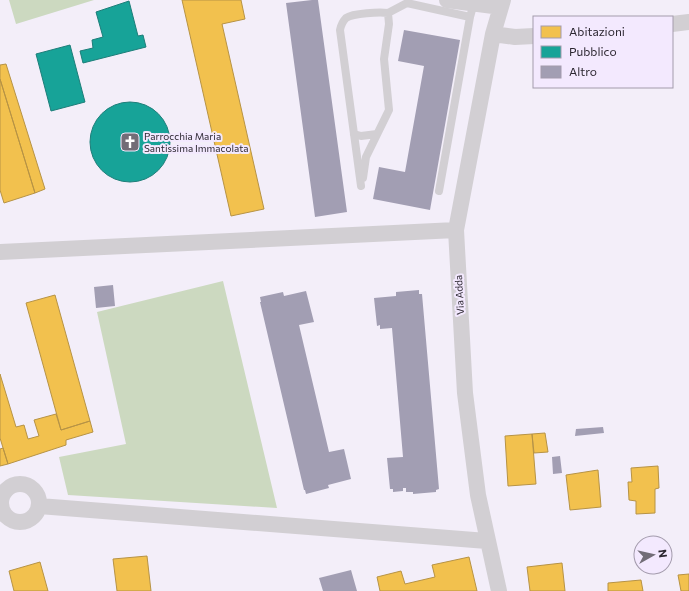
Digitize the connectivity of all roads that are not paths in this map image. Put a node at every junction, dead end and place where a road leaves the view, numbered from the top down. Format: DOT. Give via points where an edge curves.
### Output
graph roads {
  1 [pos="447,0"];
  2 [pos="502,3"];
  3 [pos="474,11"];
  4 [pos="388,14"];
  5 [pos="689,22"];
  6 [pos="673,24"];
  7 [pos="493,34"];
  8 [pos="533,36"];
  9 [pos="354,134"];
  10 [pos="377,134"];
  11 [pos="439,191"];
  12 [pos="456,230"];
  13 [pos="0,252"];
  14 [pos="39,506"];
  15 [pos="487,540"];
  16 [pos="499,591"];
  1 -- 3 [label="street"];
  2 -- 3 [label="street"];
  2 -- 7 [label="street, Via Adda"];
  3 -- 4 [label="lane" via="407,3"];
  3 -- 11 [label="lane"];
  4 -- 9 [label="lane" via="380,12 349,17 341,25"];
  4 -- 10 [label="lane" via="390,24 384,59 389,110"];
  5 -- 6 [label="street"];
  7 -- 8 [label="street"];
  7 -- 12 [label="street, Via Adda"];
  9 -- 10 [label="lane"];
  9 -- 10 [label="lane" via="361,186 366,157"];
  12 -- 13 [label="street"];
  12 -- 15 [label="street, Via Adda" via="465,393 478,495"];
  14 -- 15 [label="street"];
  15 -- 16 [label="street, Via Adda"];
}
